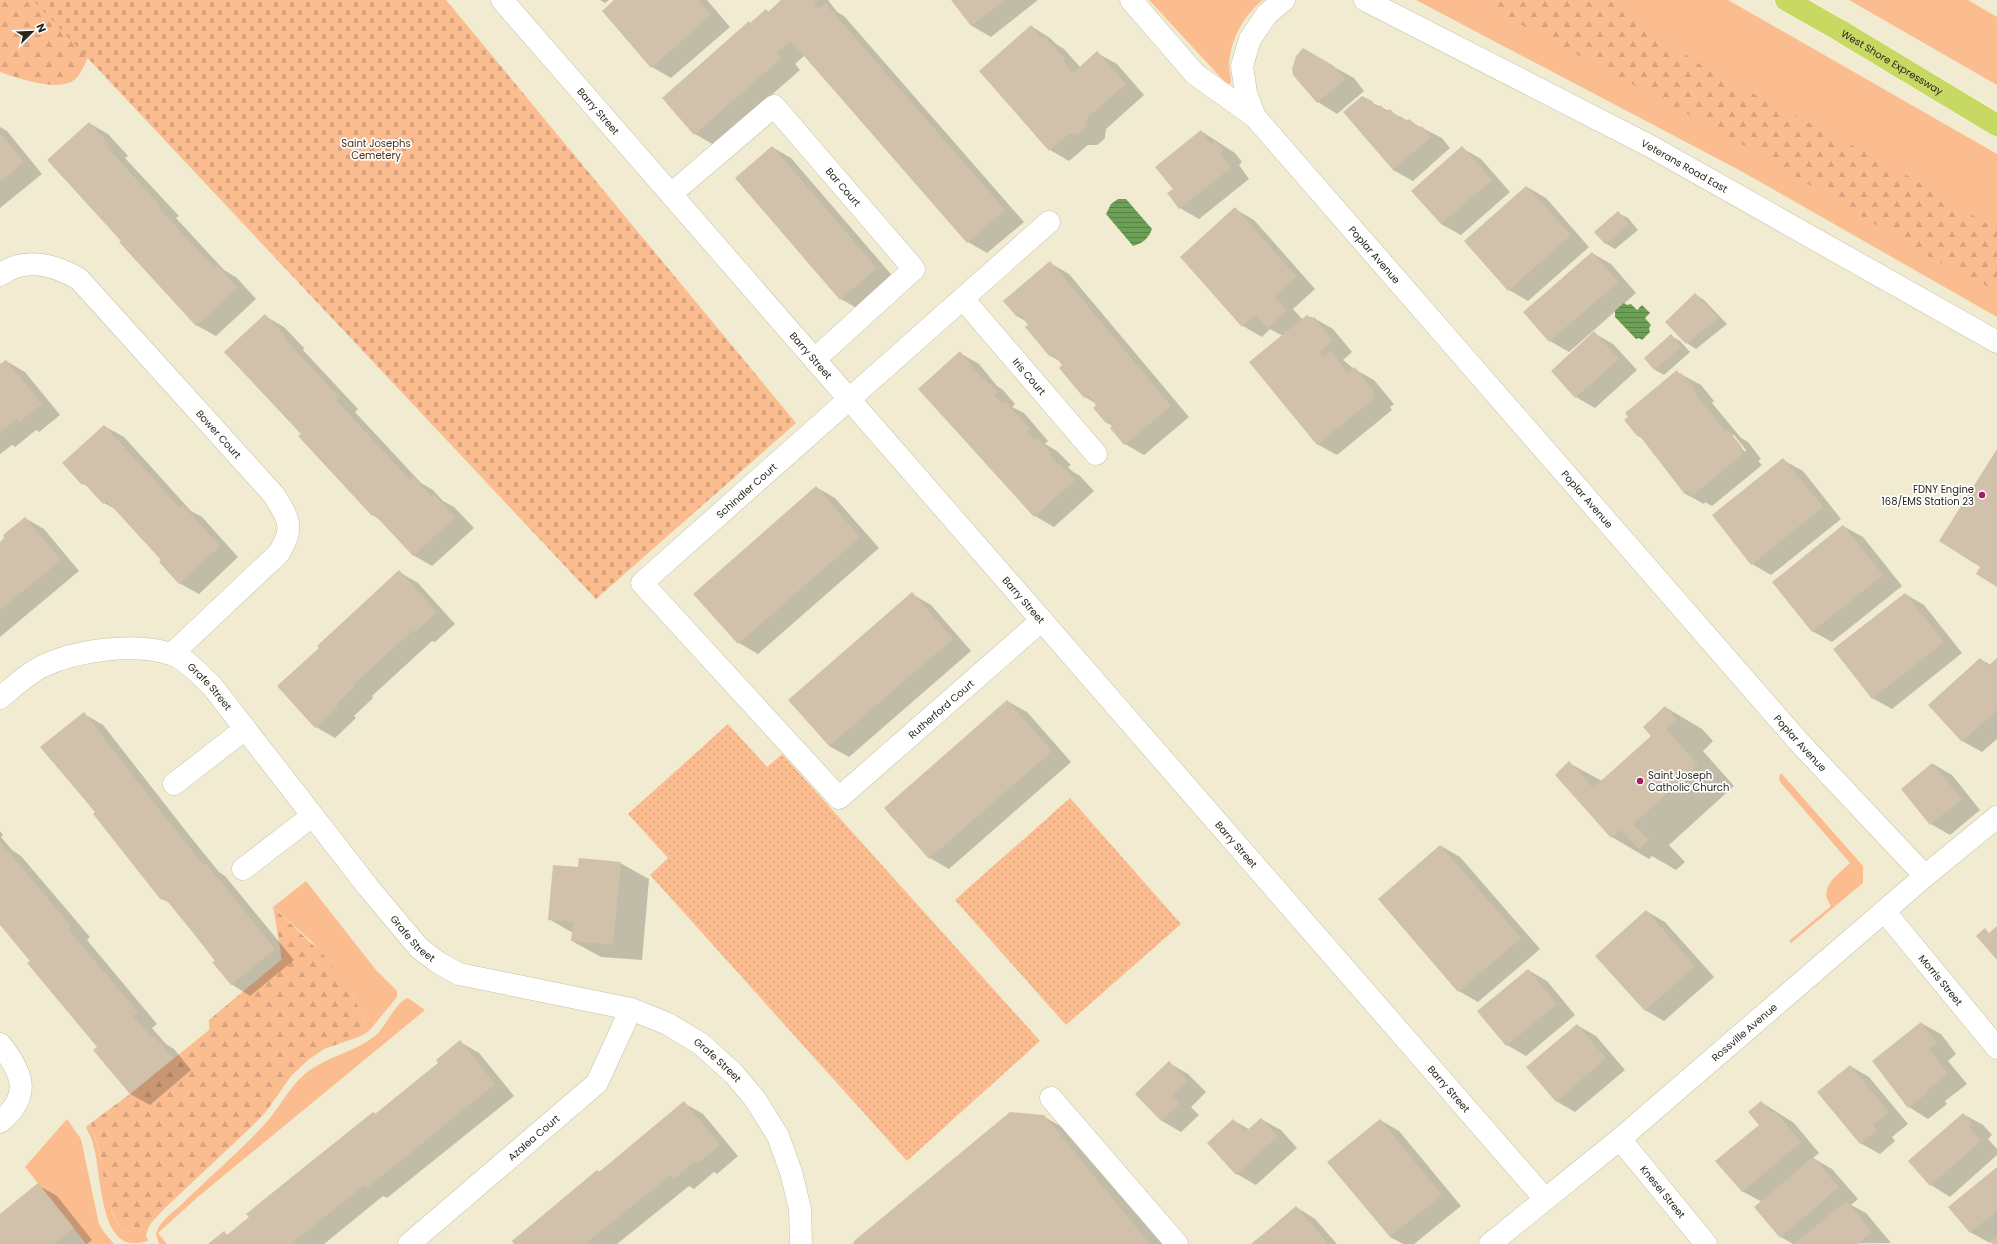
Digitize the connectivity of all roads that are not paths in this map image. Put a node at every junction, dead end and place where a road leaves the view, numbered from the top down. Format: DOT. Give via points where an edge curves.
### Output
graph roads {
  1 [pos="502,0"];
  2 [pos="1131,0"];
  3 [pos="1284,0"];
  4 [pos="1365,0"];
  5 [pos="1786,0"];
  6 [pos="1256,117"];
  7 [pos="1997,125"];
  8 [pos="671,194"];
  9 [pos="1049,222"];
  10 [pos="0,275"];
  11 [pos="963,299"];
  12 [pos="1997,342"];
  13 [pos="815,359"];
  14 [pos="850,399"];
  15 [pos="1096,454"];
  16 [pos="1042,620"];
  17 [pos="172,654"];
  18 [pos="6,693"];
  19 [pos="245,729"];
  20 [pos="174,784"];
  21 [pos="839,798"];
  22 [pos="312,816"];
  23 [pos="1997,817"];
  24 [pos="243,869"];
  25 [pos="1925,876"];
  26 [pos="1885,912"];
  27 [pos="631,1009"];
  28 [pos="0,1044"];
  29 [pos="1997,1048"];
  30 [pos="1051,1098"];
  31 [pos="0,1122"];
  32 [pos="1620,1139"];
  33 [pos="1544,1199"];
  34 [pos="409,1244"];
  35 [pos="801,1244"];
  36 [pos="1177,1244"];
  37 [pos="1490,1244"];
  38 [pos="1706,1244"];
  1 -- 8 [label="street, Barry Street"];
  2 -- 6 [label="street, Poplar Avenue" via="1195,74"];
  3 -- 6 [label="street, Poplar Avenue" via="1267,14 1250,39 1242,66 1246,93"];
  4 -- 12 [label="street, Veterans Road East" via="1650,146"];
  5 -- 7 [label="highway, West Shore Expressway"];
  6 -- 25 [label="street, Poplar Avenue" via="1798,741"];
  8 -- 13 [label="street, Barry Street"];
  8 -- 13 [label="street, Bar Court" via="774,106 914,270"];
  9 -- 11 [label="street"];
  10 -- 17 [label="street, Bower Court" via="20,266 44,265 61,268 79,279 274,495 283,509 289,524 286,541 279,553"];
  11 -- 14 [label="street"];
  11 -- 15 [label="street, Iris Court"];
  13 -- 14 [label="street, Barry Street"];
  14 -- 16 [label="street, Barry Street"];
  14 -- 21 [label="street, Schindler Court" via="642,583"];
  16 -- 21 [label="street, Rutherford Court"];
  16 -- 33 [label="street, Barry Street"];
  17 -- 18 [label="street, Grafe Street" via="136,649 100,650 68,656 39,669"];
  17 -- 19 [label="street, Grafe Street" via="195,669 212,686"];
  19 -- 20 [label="street"];
  19 -- 22 [label="street, Grafe Street"];
  22 -- 24 [label="street"];
  22 -- 27 [label="street, Grafe Street" via="419,948 439,963 459,974"];
  23 -- 25 [label="street, Rossville Avenue"];
  25 -- 26 [label="street, Rossville Avenue"];
  26 -- 29 [label="street, Morris Street"];
  26 -- 32 [label="street, Rossville Avenue"];
  27 -- 34 [label="street, Azalea Court" via="596,1083"];
  27 -- 35 [label="street, Grafe Street" via="668,1024 701,1044 734,1074 755,1099 778,1136 791,1172 800,1209"];
  28 -- 31 [label="street" via="22,1082 21,1095 8,1115"];
  30 -- 36 [label="street"];
  32 -- 33 [label="street, Rossville Avenue"];
  32 -- 38 [label="street, Knesel Street"];
  33 -- 37 [label="street, Rossville Avenue"];
}
